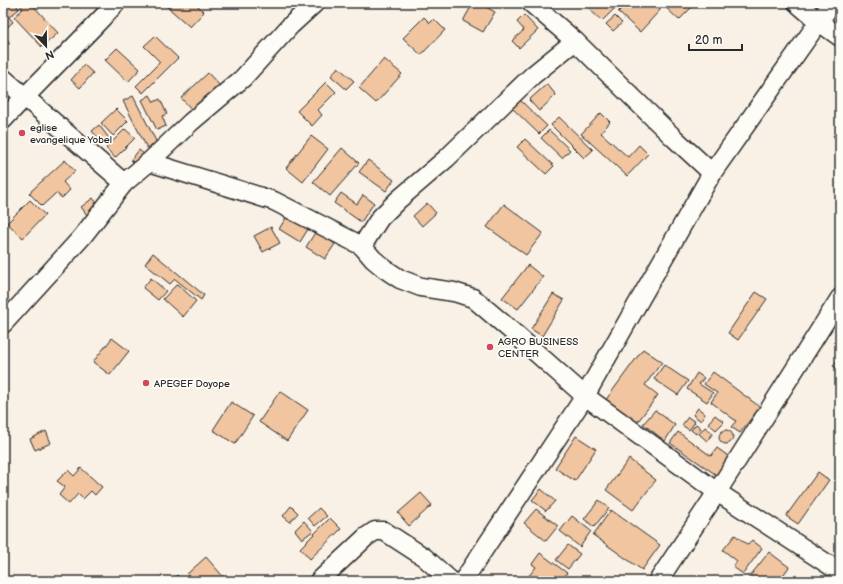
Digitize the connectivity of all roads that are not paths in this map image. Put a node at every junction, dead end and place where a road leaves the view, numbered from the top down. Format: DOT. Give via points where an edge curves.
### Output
graph roads {
  1 [pos="116,3"];
  2 [pos="315,3"];
  3 [pos="531,3"];
  4 [pos="797,3"];
  5 [pos="832,3"];
  6 [pos="819,22"];
  7 [pos="840,37"];
  8 [pos="575,41"];
  9 [pos="3,78"];
  10 [pos="24,97"];
  11 [pos="3,120"];
  12 [pos="149,162"];
  13 [pos="712,173"];
  14 [pos="124,183"];
  15 [pos="362,246"];
  16 [pos="839,302"];
  17 [pos="3,324"];
  18 [pos="585,396"];
  19 [pos="717,492"];
  20 [pos="840,572"];
  21 [pos="319,581"];
  22 [pos="452,581"];
  23 [pos="463,581"];
  24 [pos="658,581"];
  1 -- 10 [label="street"];
  2 -- 12 [label="street" via="242,78"];
  3 -- 8 [label="street"];
  4 -- 6 [label="street"];
  5 -- 6 [label="street"];
  6 -- 7 [label="street"];
  6 -- 13 [label="street"];
  8 -- 13 [label="street"];
  8 -- 15 [label="street" via="533,75 447,158 398,200 380,218"];
  9 -- 10 [label="street"];
  10 -- 11 [label="street"];
  10 -- 14 [label="street"];
  12 -- 14 [label="street"];
  12 -- 15 [label="street" via="274,202"];
  13 -- 18 [label="street"];
  14 -- 17 [label="street" via="82,237"];
  15 -- 18 [label="street" via="373,259 400,279 421,287 473,298"];
  16 -- 19 [label="street"];
  18 -- 19 [label="street"];
  18 -- 23 [label="street"];
  19 -- 20 [label="street"];
  19 -- 24 [label="street"];
  21 -- 22 [label="street" via="366,537 384,531 424,557"];
}
